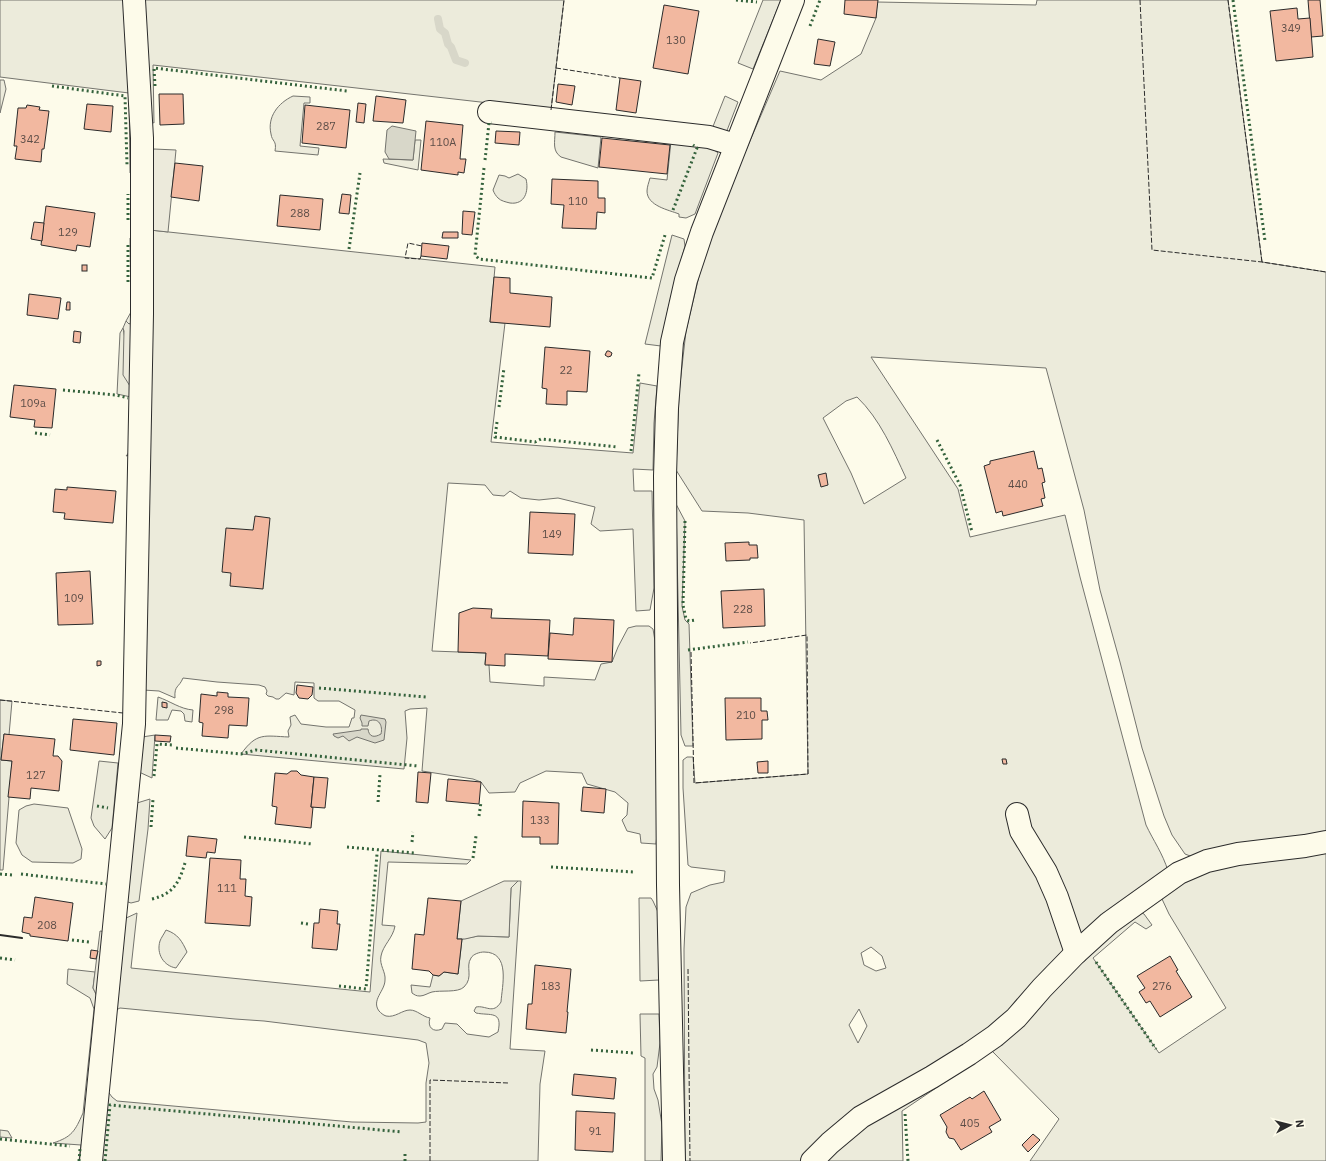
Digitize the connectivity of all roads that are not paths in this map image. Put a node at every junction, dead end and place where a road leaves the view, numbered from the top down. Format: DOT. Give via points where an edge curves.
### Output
graph roads {
  1 [pos="134,0"];
  2 [pos="793,0"];
  3 [pos="489,112"];
  4 [pos="736,145"];
  5 [pos="1017,814"];
  6 [pos="1326,842"];
  7 [pos="1076,953"];
  8 [pos="91,1161"];
  9 [pos="674,1161"];
  10 [pos="812,1161"];
  1 -- 8 [label="street" via="142,138 141,392 134,724"];
  2 -- 4 [label="street"];
  3 -- 4 [label="street" via="709,137"];
  4 -- 9 [label="street" via="702,232 683,293 672,342 667,408 665,476 668,885"];
  5 -- 7 [label="street" via="1021,830 1046,872 1057,897"];
  6 -- 7 [label="street" via="1238,854 1194,866 1179,873 1109,923"];
  7 -- 10 [label="street" via="1016,1018 995,1036 951,1065 861,1117"];
}
